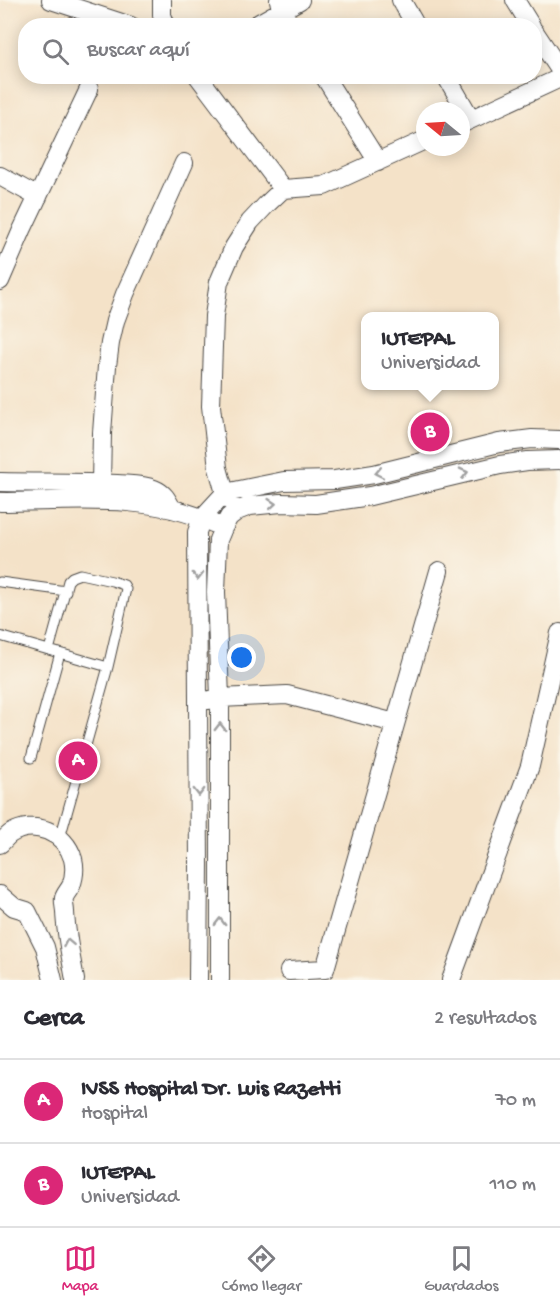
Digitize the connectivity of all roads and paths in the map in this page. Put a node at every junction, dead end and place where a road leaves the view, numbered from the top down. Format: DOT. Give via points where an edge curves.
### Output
graph roads {
  1 [pos="51,0"];
  2 [pos="162,0"];
  3 [pos="300,0"];
  4 [pos="401,0"];
  5 [pos="515,0"];
  6 [pos="280,5"];
  7 [pos="106,18"];
  8 [pos="163,18"];
  9 [pos="264,18"];
  10 [pos="411,18"];
  11 [pos="526,18"];
  12 [pos="542,43"];
  13 [pos="560,70"];
  14 [pos="560,78"];
  15 [pos="204,84"];
  16 [pos="329,84"];
  17 [pos="450,84"];
  18 [pos="89,89"];
  19 [pos="458,102"];
  20 [pos="470,119"];
  21 [pos="416,144"];
  22 [pos="378,162"];
  23 [pos="184,163"];
  24 [pos="0,176"];
  25 [pos="283,189"];
  26 [pos="38,197"];
  27 [pos="0,281"];
  28 [pos="560,440"];
  29 [pos="560,460"];
  30 [pos="0,482"];
  31 [pos="101,483"];
  32 [pos="225,493"];
  33 [pos="0,502"];
  34 [pos="172,509"];
  35 [pos="237,511"];
  36 [pos="202,518"];
  37 [pos="223,528"];
  38 [pos="439,571"];
  39 [pos="0,582"];
  40 [pos="66,591"];
  41 [pos="560,633"];
  42 [pos="0,636"];
  43 [pos="49,650"];
  44 [pos="60,653"];
  45 [pos="108,667"];
  46 [pos="220,698"];
  47 [pos="198,702"];
  48 [pos="395,723"];
  49 [pos="31,758"];
  50 [pos="60,838"];
  51 [pos="0,844"];
  52 [pos="0,895"];
  53 [pos="289,971"];
  54 [pos="53,980"];
  55 [pos="75,980"];
  56 [pos="198,980"];
  57 [pos="220,980"];
  58 [pos="451,980"];
  1 -- 7 [label="street"];
  2 -- 8 [label="street"];
  3 -- 6 [label="street"];
  4 -- 10 [label="street"];
  5 -- 11 [label="street"];
  6 -- 9 [label="street"];
  12 -- 13 [label="street"];
  14 -- 20 [label="street"];
  15 -- 25 [label="street"];
  16 -- 22 [label="street"];
  17 -- 19 [label="street"];
  18 -- 26 [label="street"];
  21 -- 22 [label="street"];
  22 -- 25 [label="street" via="324,186"];
  23 -- 31 [label="street" via="115,321 107,366"];
  24 -- 26 [label="street"];
  25 -- 32 [label="street" via="250,222 219,282 211,406"];
  26 -- 27 [label="street"];
  28 -- 32 [label="street, one-way" via="499,443 374,474 284,481"];
  35 -- 29 [label="street, one-way" via="250,506 316,504 370,496 500,465"];
  30 -- 31 [label="street"];
  31 -- 34 [label="street" via="149,487 167,498"];
  32 -- 35 [label="street"];
  32 -- 36 [label="street"];
  33 -- 34 [label="street" via="122,501"];
  34 -- 36 [label="street"];
  35 -- 37 [label="street"];
  36 -- 37 [label="street"];
  36 -- 47 [label="street, one-way" via="197,532"];
  37 -- 46 [label="street" via="218,540 216,592"];
  38 -- 48 [label="street"];
  39 -- 40 [label="lane"];
  40 -- 43 [label="lane"];
  40 -- 45 [label="lane" via="72,577 80,574 124,585"];
  41 -- 58 [label="street" via="530,766"];
  42 -- 43 [label="lane"];
  43 -- 44 [label="lane"];
  44 -- 45 [label="lane"];
  44 -- 49 [label="lane"];
  45 -- 50 [label="lane"];
  46 -- 47 [label="street"];
  46 -- 48 [label="street" via="287,696"];
  57 -- 46 [label="street, one-way"];
  47 -- 56 [label="street, one-way"];
  48 -- 53 [label="street" via="325,969"];
  50 -- 51 [label="street" via="50,831 23,829"];
  55 -- 50 [label="street, one-way" via="64,897 71,886 73,861"];
  52 -- 54 [label="street" via="14,907 27,911 45,947"];
}
